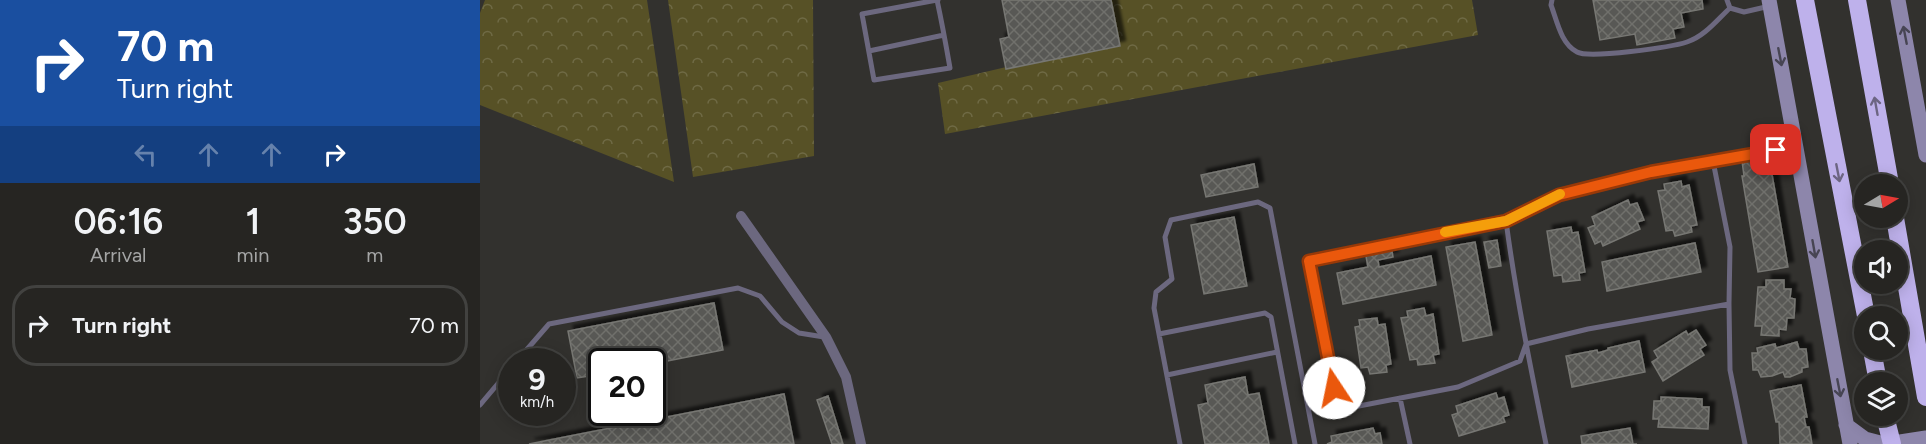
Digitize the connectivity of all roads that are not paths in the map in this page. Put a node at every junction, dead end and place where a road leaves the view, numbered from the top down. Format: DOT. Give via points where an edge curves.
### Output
graph roads {
  1 [pos="938,0"];
  2 [pos="1552,0"];
  3 [pos="1727,0"];
  4 [pos="1803,0"];
  5 [pos="1857,0"];
  6 [pos="1898,0"];
  7 [pos="1769,3"];
  8 [pos="1730,8"];
  9 [pos="944,35"];
  10 [pos="869,51"];
  11 [pos="1796,145"];
  12 [pos="1926,155"];
  13 [pos="1713,161"];
  14 [pos="1888,174"];
  15 [pos="741,216"];
  16 [pos="1506,221"];
  17 [pos="1897,228"];
  18 [pos="1729,304"];
  19 [pos="1864,306"];
  20 [pos="1159,334"];
  21 [pos="826,337"];
  22 [pos="1526,344"];
  23 [pos="528,348"];
  24 [pos="1277,352"];
  25 [pos="1167,375"];
  26 [pos="498,384"];
  27 [pos="1926,397"];
  28 [pos="1400,398"];
  29 [pos="480,405"];
  30 [pos="1846,425"];
  31 [pos="1886,426"];
  32 [pos="1926,438"];
  33 [pos="861,444"];
  34 [pos="1180,444"];
  35 [pos="1295,444"];
  36 [pos="1315,444"];
  37 [pos="1410,444"];
  38 [pos="1546,444"];
  39 [pos="1745,444"];
  40 [pos="1850,444"];
  41 [pos="1888,444"];
  1 -- 9 [label="lane"];
  1 -- 10 [label="lane" via="862,15"];
  2 -- 8 [label="lane" via="1566,43 1586,55 1687,42 1705,32"];
  3 -- 8 [label="lane"];
  4 -- 19 [label="highway, one-way"];
  14 -- 5 [label="highway, one-way"];
  12 -- 6 [label="main road, one-way"];
  7 -- 8 [label="lane" via="1744,12"];
  7 -- 11 [label="main road, one-way"];
  9 -- 10 [label="lane"];
  9 -- 10 [label="lane" via="950,68 874,80"];
  11 -- 13 [label="lane"];
  11 -- 30 [label="main road, one-way"];
  13 -- 16 [label="lane" via="1559,195"];
  13 -- 18 [label="lane" via="1730,247"];
  15 -- 21 [label="street"];
  16 -- 22 [label="lane"];
  16 -- 28 [label="lane" via="1309,261 1338,410"];
  17 -- 27 [label="highway"];
  18 -- 22 [label="lane"];
  18 -- 39 [label="lane" via="1730,370"];
  20 -- 24 [label="lane" via="1265,313 1271,317"];
  20 -- 25 [label="lane"];
  20 -- 36 [label="lane" via="1154,308 1156,292 1172,279 1165,237 1171,220 1258,202 1270,208"];
  21 -- 23 [label="lane" via="799,333 782,322 760,296 738,288 549,324"];
  21 -- 33 [label="street" via="846,377"];
  22 -- 28 [label="lane" via="1520,361 1458,387"];
  22 -- 38 [label="lane"];
  24 -- 25 [label="lane"];
  24 -- 35 [label="lane"];
  25 -- 34 [label="lane"];
  26 -- 29 [label="lane"];
  28 -- 37 [label="lane"];
  30 -- 40 [label="main road"];
  30 -- 41 [label="main road" via="1864,439"];
  31 -- 41 [label="highway"];
  32 -- 41 [label="main road"];
}
